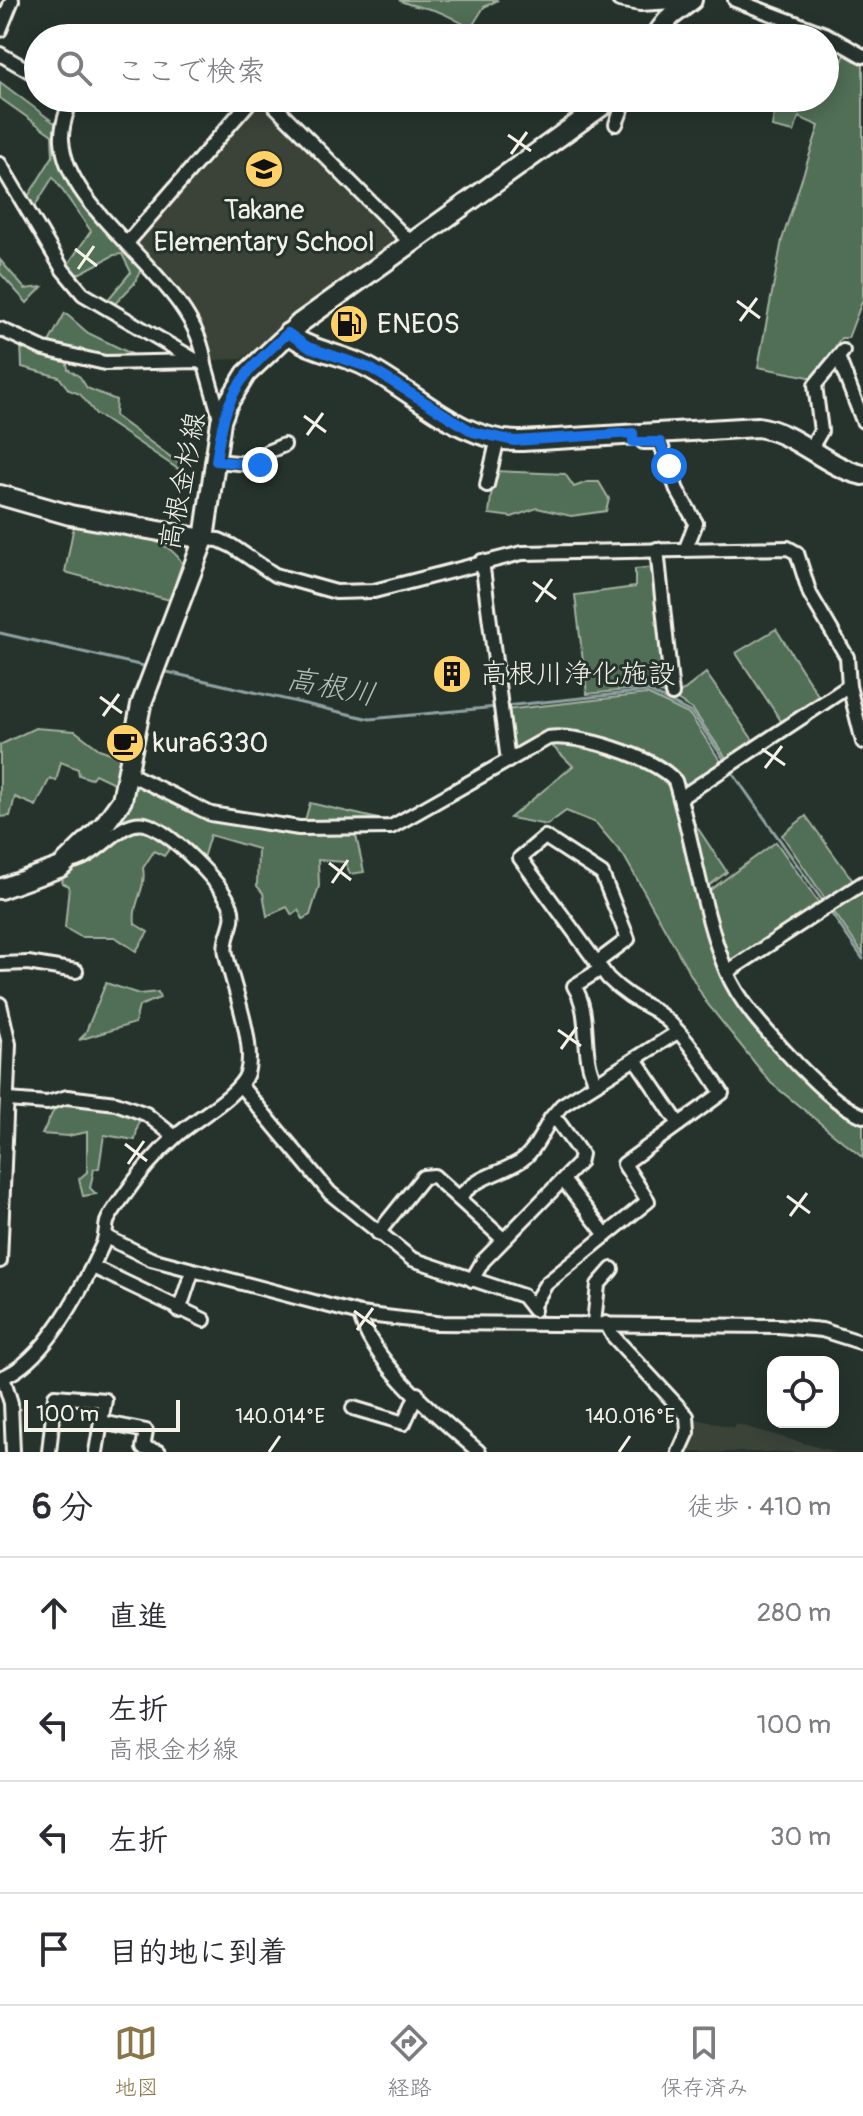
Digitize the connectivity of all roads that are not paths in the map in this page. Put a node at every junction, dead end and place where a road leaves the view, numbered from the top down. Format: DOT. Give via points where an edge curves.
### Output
graph roads {
  1 [pos="12,0"];
  2 [pos="619,0"];
  3 [pos="692,0"];
  4 [pos="735,0"];
  5 [pos="665,24"];
  6 [pos="799,24"];
  7 [pos="0,30"];
  8 [pos="839,42"];
  9 [pos="0,54"];
  10 [pos="863,56"];
  11 [pos="24,68"];
  12 [pos="67,112"];
  13 [pos="241,112"];
  14 [pos="281,112"];
  15 [pos="593,112"];
  16 [pos="621,112"];
  17 [pos="616,124"];
  18 [pos="0,164"];
  19 [pos="410,242"];
  20 [pos="127,243"];
  21 [pos="0,329"];
  22 [pos="288,333"];
  23 [pos="201,363"];
  24 [pos="221,421"];
  25 [pos="863,421"];
  26 [pos="633,433"];
  27 [pos="498,438"];
  28 [pos="284,445"];
  29 [pos="810,450"];
  30 [pos="216,461"];
  31 [pos="863,475"];
  32 [pos="487,485"];
  33 [pos="0,495"];
  34 [pos="204,539"];
  35 [pos="686,548"];
  36 [pos="657,549"];
  37 [pos="482,561"];
  38 [pos="849,686"];
  39 [pos="672,694"];
  40 [pos="863,742"];
  41 [pos="508,761"];
  42 [pos="128,773"];
  43 [pos="680,798"];
  44 [pos="66,862"];
  45 [pos="863,883"];
  46 [pos="3,884"];
  47 [pos="0,964"];
  48 [pos="599,966"];
  49 [pos="76,971"];
  50 [pos="727,972"];
  51 [pos="0,1004"];
  52 [pos="676,1033"];
  53 [pos="635,1059"];
  54 [pos="596,1083"];
  55 [pos="240,1085"];
  56 [pos="8,1100"];
  57 [pos="863,1116"];
  58 [pos="551,1118"];
  59 [pos="679,1124"];
  60 [pos="175,1137"];
  61 [pos="563,1180"];
  62 [pos="2,1192"];
  63 [pos="458,1198"];
  64 [pos="378,1233"];
  65 [pos="606,1235"];
  66 [pos="106,1237"];
  67 [pos="503,1239"];
  68 [pos="0,1261"];
  69 [pos="93,1267"];
  70 [pos="612,1269"];
  71 [pos="192,1272"];
  72 [pos="472,1280"];
  73 [pos="532,1307"];
  74 [pos="179,1311"];
  75 [pos="360,1314"];
  76 [pos="204,1320"];
  77 [pos="600,1323"];
  78 [pos="542,1324"];
  79 [pos="863,1343"];
  80 [pos="2,1378"];
  81 [pos="417,1394"];
  82 [pos="353,1408"];
  83 [pos="101,1422"];
  84 [pos="469,1449"];
  85 [pos="142,1450"];
  86 [pos="13,1452"];
  87 [pos="49,1452"];
  88 [pos="96,1452"];
  89 [pos="159,1452"];
  90 [pos="679,1452"];
  1 -- 7 [label="street"];
  2 -- 3 [label="street"];
  3 -- 5 [label="street"];
  4 -- 6 [label="street"];
  8 -- 10 [label="street"];
  9 -- 11 [label="street"];
  12 -- 20 [label="street" via="65,155 86,193"];
  13 -- 20 [label="street"];
  14 -- 19 [label="street"];
  15 -- 19 [label="street, 高根金杉線"];
  16 -- 17 [label="street"];
  18 -- 23 [label="street" via="83,294"];
  19 -- 22 [label="street, 高根金杉線"];
  20 -- 23 [label="street" via="190,315 199,336"];
  21 -- 23 [label="street" via="44,349 105,363"];
  22 -- 24 [label="street, 高根金杉線" via="246,374"];
  22 -- 27 [label="street" via="308,347 370,368 461,426"];
  23 -- 24 [label="street"];
  24 -- 30 [label="street, 高根金杉線"];
  25 -- 29 [label="street" via="840,354 815,385 821,431"];
  26 -- 27 [label="street"];
  26 -- 29 [label="street" via="758,427"];
  26 -- 35 [label="street" via="633,442 660,442 677,490 692,511 696,523"];
  27 -- 32 [label="street"];
  28 -- 30 [label="street" via="267,452 260,465"];
  29 -- 31 [label="street"];
  30 -- 34 [label="street, 高根金杉線"];
  33 -- 34 [label="street" via="70,515"];
  34 -- 37 [label="street" via="232,546 275,575 336,592 374,591"];
  34 -- 42 [label="street, 高根金杉線" via="141,705"];
  35 -- 36 [label="street"];
  35 -- 38 [label="street" via="776,547 797,553 810,594 847,657"];
  36 -- 37 [label="street" via="522,553"];
  36 -- 39 [label="street"];
  37 -- 41 [label="street"];
  38 -- 40 [label="street"];
  38 -- 43 [label="street"];
  41 -- 42 [label="street" via="391,827 299,828 211,814"];
  41 -- 43 [label="street" via="548,738 575,737 667,772"];
  42 -- 44 [label="street, 高根金杉線" via="114,814"];
  43 -- 50 [label="street"];
  44 -- 46 [label="street, 高根金杉線" via="43,876"];
  44 -- 55 [label="street" via="80,862 130,824 146,824 217,884 234,917 225,947 248,1051 249,1068"];
  45 -- 50 [label="street"];
  47 -- 49 [label="street"];
  48 -- 48 [label="street" via="520,858 545,837 602,874 610,889 628,939"];
  48 -- 52 [label="street" via="624,995 655,1011"];
  48 -- 54 [label="street" via="574,986 583,1000 585,1056"];
  50 -- 57 [label="street" via="754,1015 806,1073"];
  51 -- 56 [label="street" via="9,1044"];
  52 -- 53 [label="street"];
  52 -- 59 [label="street" via="722,1093"];
  53 -- 54 [label="street"];
  53 -- 59 [label="street"];
  54 -- 58 [label="street"];
  55 -- 60 [label="street"];
  55 -- 64 [label="street" via="312,1174"];
  56 -- 60 [label="street" via="47,1103 67,1097 116,1103 146,1114"];
  56 -- 62 [label="street"];
  58 -- 61 [label="street" via="581,1154"];
  58 -- 63 [label="street" via="527,1156 477,1179"];
  59 -- 65 [label="street" via="624,1164 648,1201"];
  60 -- 66 [label="street" via="107,1221"];
  61 -- 65 [label="street"];
  61 -- 67 [label="street"];
  62 -- 68 [label="street"];
  63 -- 64 [label="street" via="434,1176 423,1177"];
  63 -- 67 [label="street"];
  64 -- 72 [label="street" via="412,1259"];
  65 -- 73 [label="street" via="546,1284"];
  66 -- 69 [label="street"];
  66 -- 71 [label="street"];
  67 -- 72 [label="street"];
  69 -- 74 [label="street"];
  69 -- 80 [label="street" via="54,1329 17,1370"];
  70 -- 77 [label="street" via="598,1285"];
  71 -- 74 [label="street"];
  71 -- 75 [label="street"];
  72 -- 73 [label="street" via="523,1296"];
  73 -- 78 [label="street"];
  74 -- 76 [label="street"];
  75 -- 78 [label="street" via="436,1323"];
  75 -- 81 [label="street" via="371,1341"];
  77 -- 78 [label="street"];
  77 -- 79 [label="street" via="807,1328"];
  77 -- 90 [label="street" via="687,1416 688,1432"];
  80 -- 86 [label="street" via="11,1403"];
  81 -- 82 [label="street" via="404,1423"];
  81 -- 84 [label="street"];
  83 -- 85 [label="street" via="146,1431"];
  83 -- 87 [label="street" via="105,1400 55,1396"];
  83 -- 88 [label="street"];
  85 -- 89 [label="street"];
}
